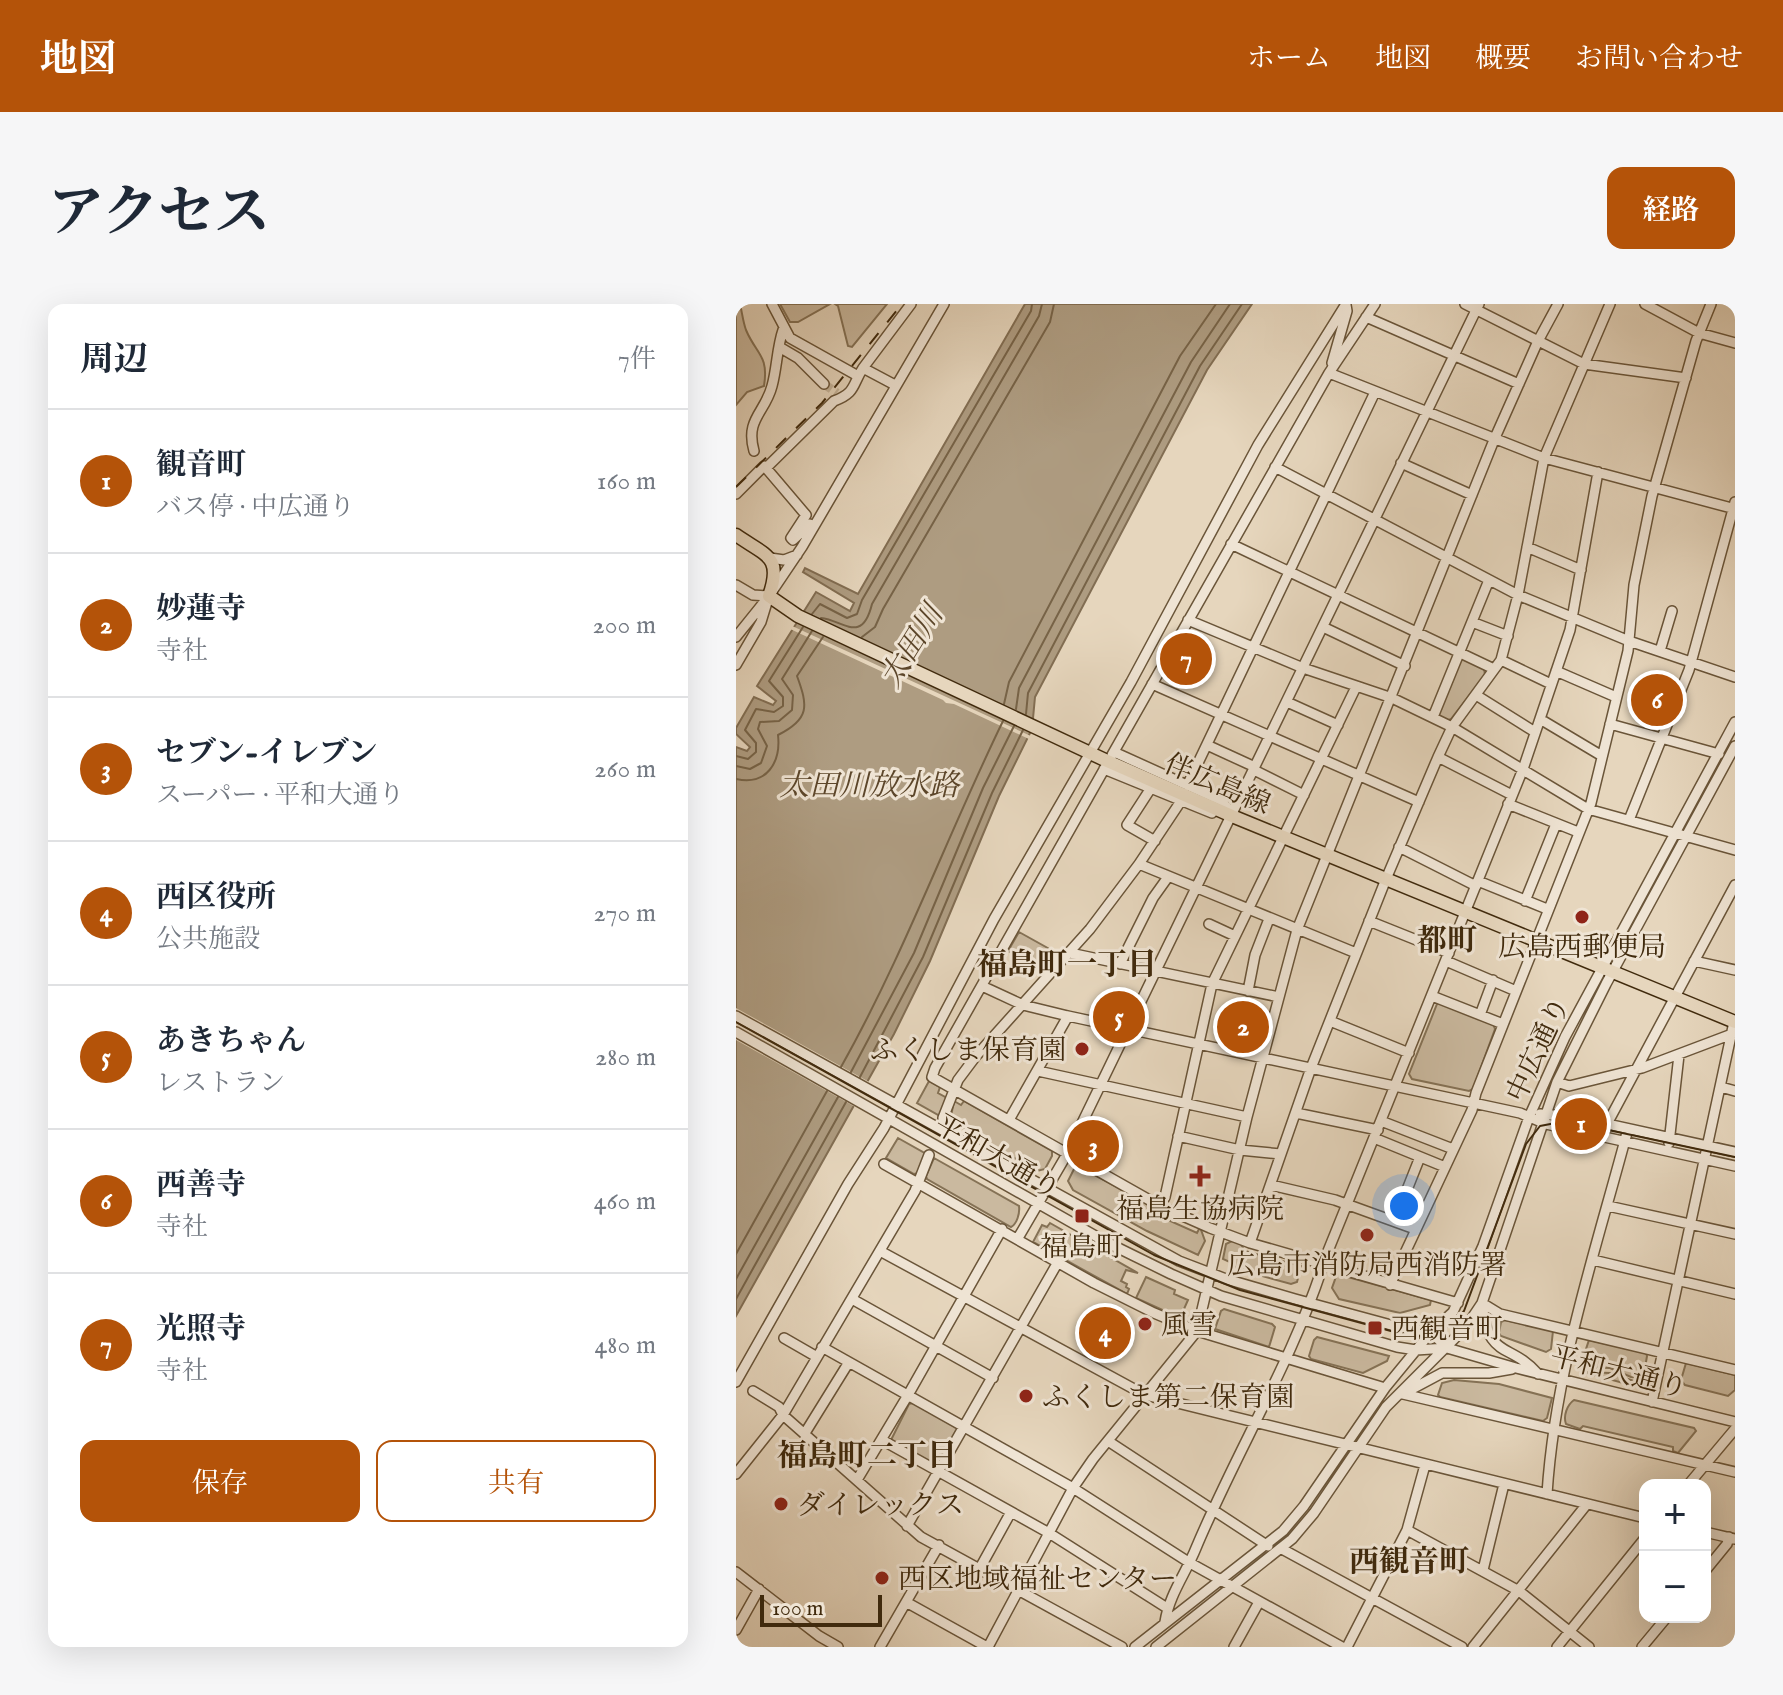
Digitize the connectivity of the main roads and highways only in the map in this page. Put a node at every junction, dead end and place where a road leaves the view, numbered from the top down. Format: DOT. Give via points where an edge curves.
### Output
graph roads {
  1 [pos="736,535"];
  2 [pos="1734,1026"];
  1 -- 2 [label="main road, 伴広島線" via="777,572 774,600 812,623 1232,816 1674,996"];
}
